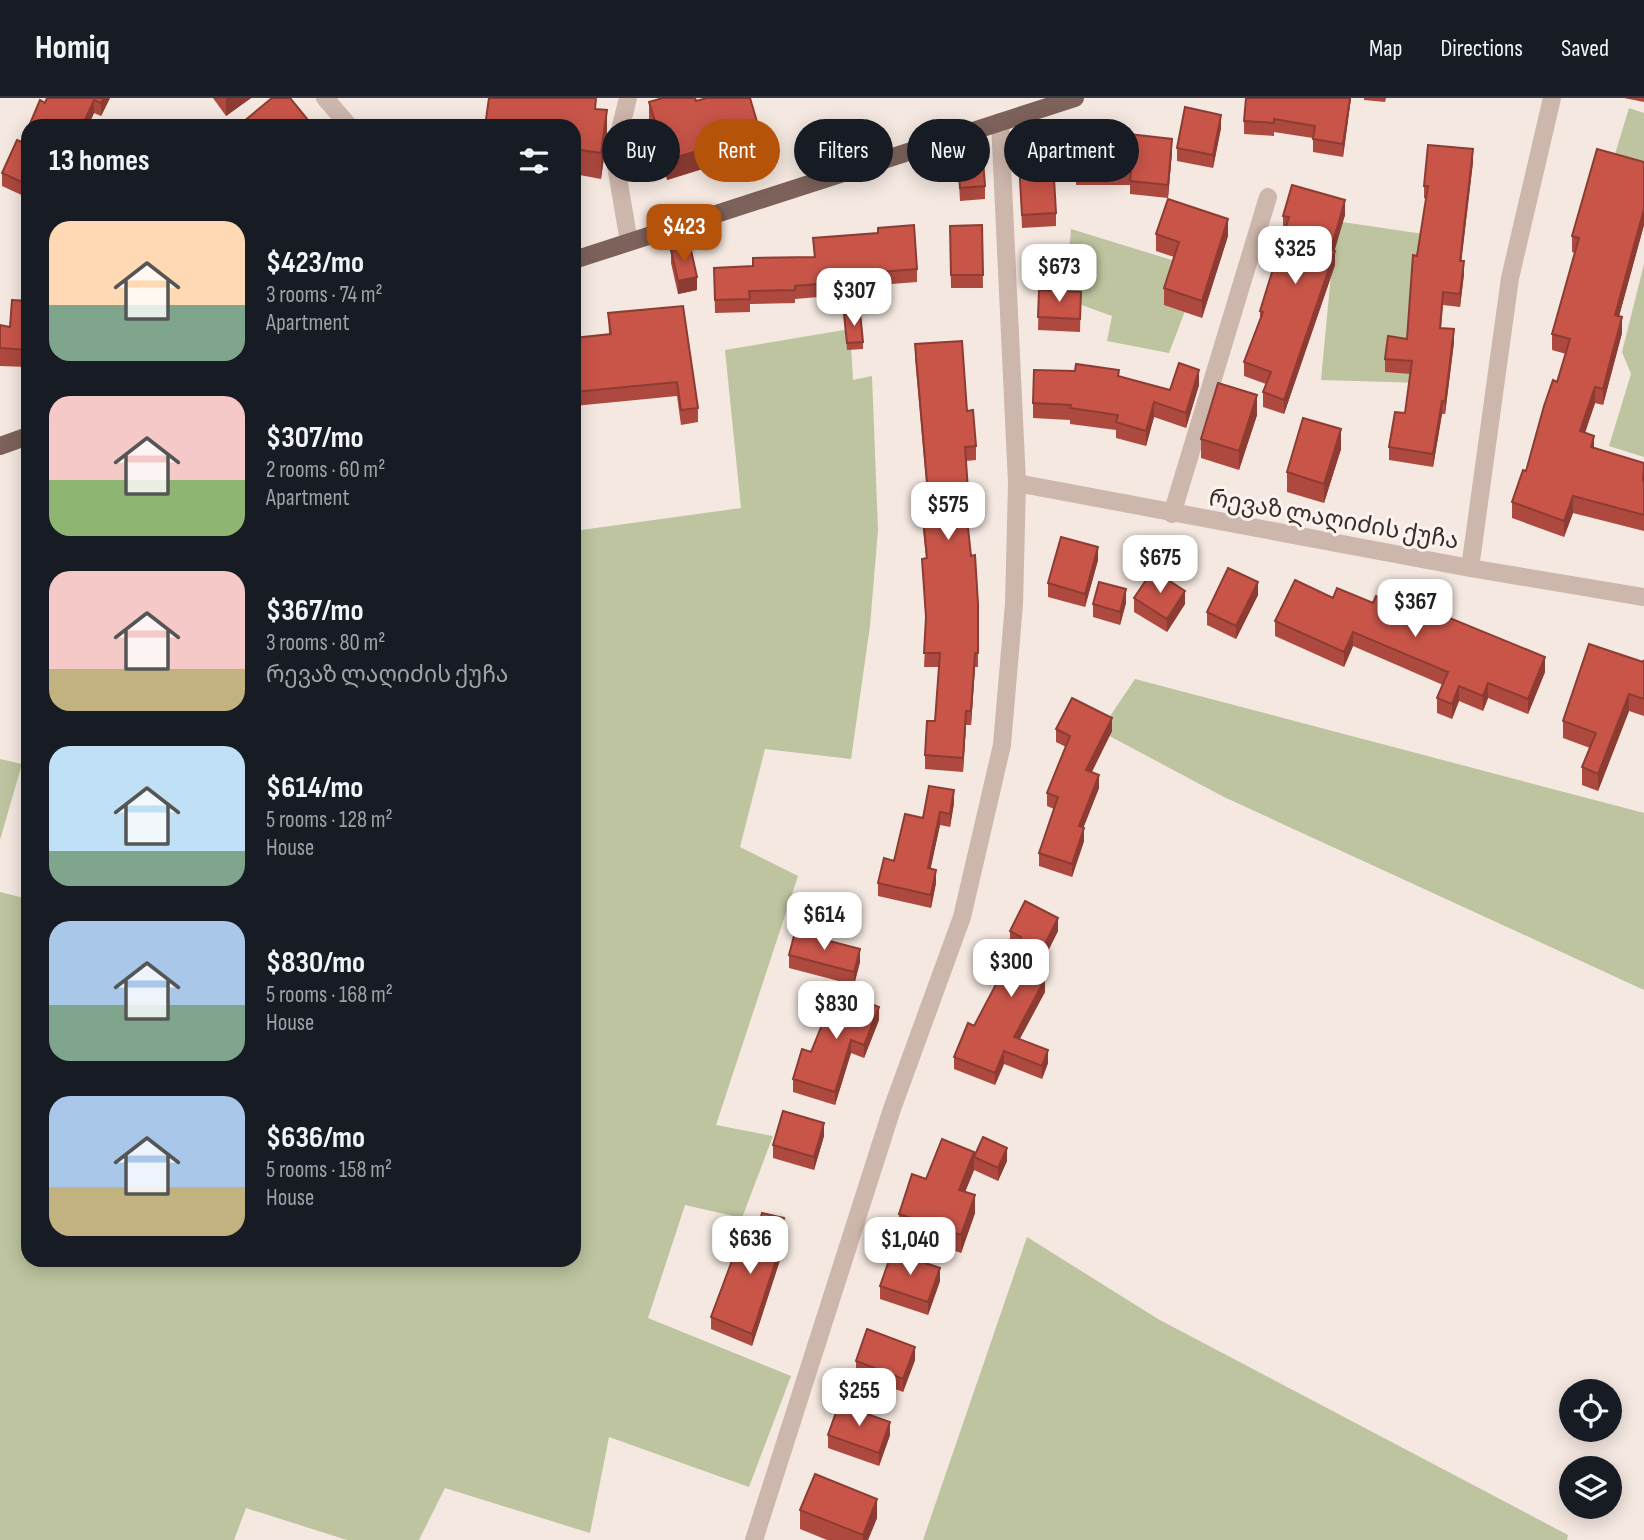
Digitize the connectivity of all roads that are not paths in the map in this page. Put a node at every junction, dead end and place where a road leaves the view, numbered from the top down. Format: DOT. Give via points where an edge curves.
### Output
graph roads {
  1 [pos="325,98"];
  2 [pos="628,98"];
  3 [pos="1075,98"];
  4 [pos="1552,98"];
  5 [pos="343,119"];
  6 [pos="1000,122"];
  7 [pos="1268,197"];
  8 [pos="629,242"];
  9 [pos="581,258"];
  10 [pos="21,438"];
  11 [pos="0,446"];
  12 [pos="1017,484"];
  13 [pos="1172,514"];
  14 [pos="1469,568"];
  15 [pos="1644,597"];
  16 [pos="754,1540"];
  1 -- 5 [label="street"];
  2 -- 8 [label="street" via="614,154"];
  3 -- 6 [label="main road"];
  4 -- 14 [label="street" via="1510,278"];
  6 -- 8 [label="main road"];
  6 -- 12 [label="street"];
  7 -- 13 [label="street"];
  8 -- 9 [label="main road"];
  10 -- 11 [label="main road"];
  12 -- 13 [label="street, რევაზ ლაღიძის ქუჩა"];
  12 -- 16 [label="street" via="1014,604 1002,745 962,917 892,1110"];
  13 -- 14 [label="street, რევაზ ლაღიძის ქუჩა"];
  14 -- 15 [label="street, რევაზ ლაღიძის ქუჩა"];
}
